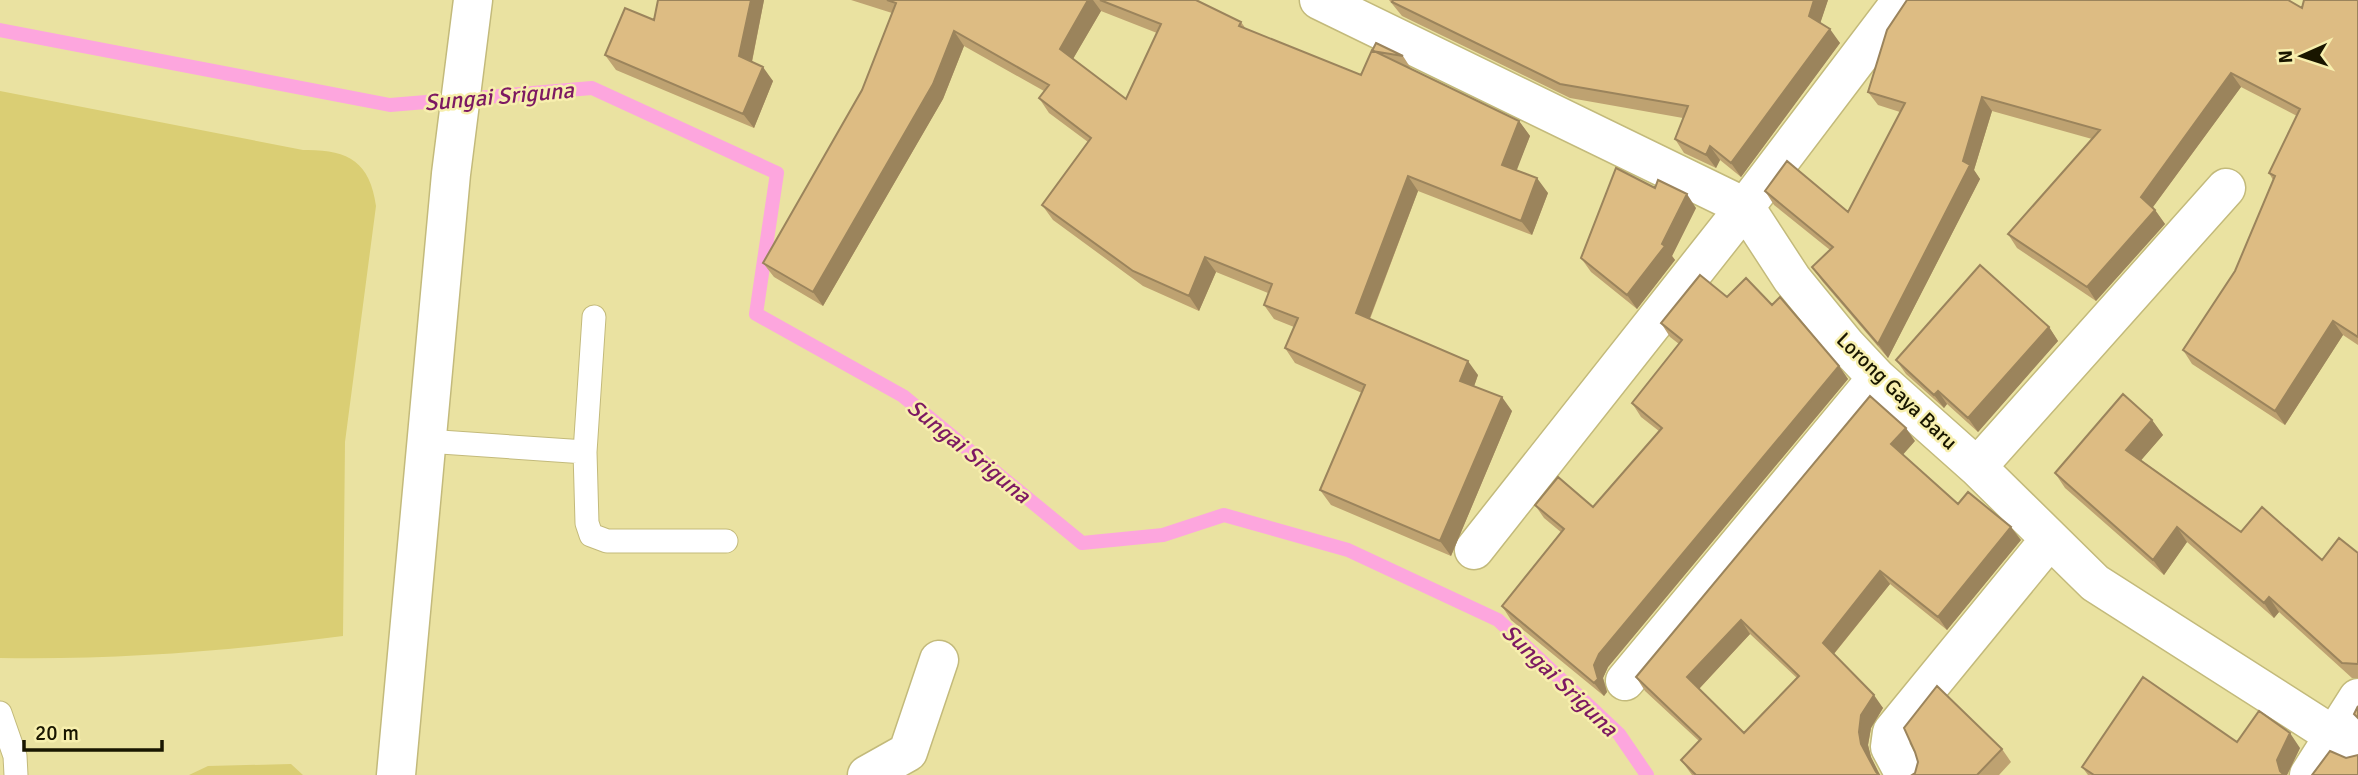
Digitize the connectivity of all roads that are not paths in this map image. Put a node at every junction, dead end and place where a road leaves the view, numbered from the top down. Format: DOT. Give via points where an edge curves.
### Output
graph roads {
  1 [pos="473,0"];
  2 [pos="1319,0"];
  3 [pos="1902,0"];
  4 [pos="2226,188"];
  5 [pos="1745,207"];
  6 [pos="594,317"];
  7 [pos="1877,377"];
  8 [pos="426,441"];
  9 [pos="585,452"];
  10 [pos="1977,467"];
  11 [pos="2050,539"];
  12 [pos="726,541"];
  13 [pos="1474,550"];
  14 [pos="939,660"];
  15 [pos="1625,681"];
  16 [pos="2358,698"];
  17 [pos="0,713"];
  18 [pos="2345,743"];
  19 [pos="16,775"];
  20 [pos="396,775"];
  21 [pos="867,775"];
  22 [pos="1905,775"];
  23 [pos="2309,775"];
  1 -- 8 [label="street"];
  2 -- 5 [label="street"];
  3 -- 5 [label="street"];
  4 -- 10 [label="street"];
  5 -- 7 [label="street, Lorong Gaya Baru" via="1792,278"];
  5 -- 13 [label="street"];
  6 -- 9 [label="lane"];
  7 -- 10 [label="street, Lorong Gaya Baru"];
  7 -- 15 [label="street"];
  8 -- 9 [label="lane"];
  8 -- 20 [label="street"];
  9 -- 12 [label="lane" via="591,535 607,541"];
  10 -- 11 [label="street, Lorong Gaya Baru"];
  11 -- 18 [label="street, Lorong Gaya Baru" via="2095,583"];
  11 -- 22 [label="street" via="1892,732 1890,747"];
  14 -- 21 [label="street" via="908,752"];
  16 -- 18 [label="street"];
  17 -- 19 [label="lane" via="15,756"];
  18 -- 23 [label="street"];
}
